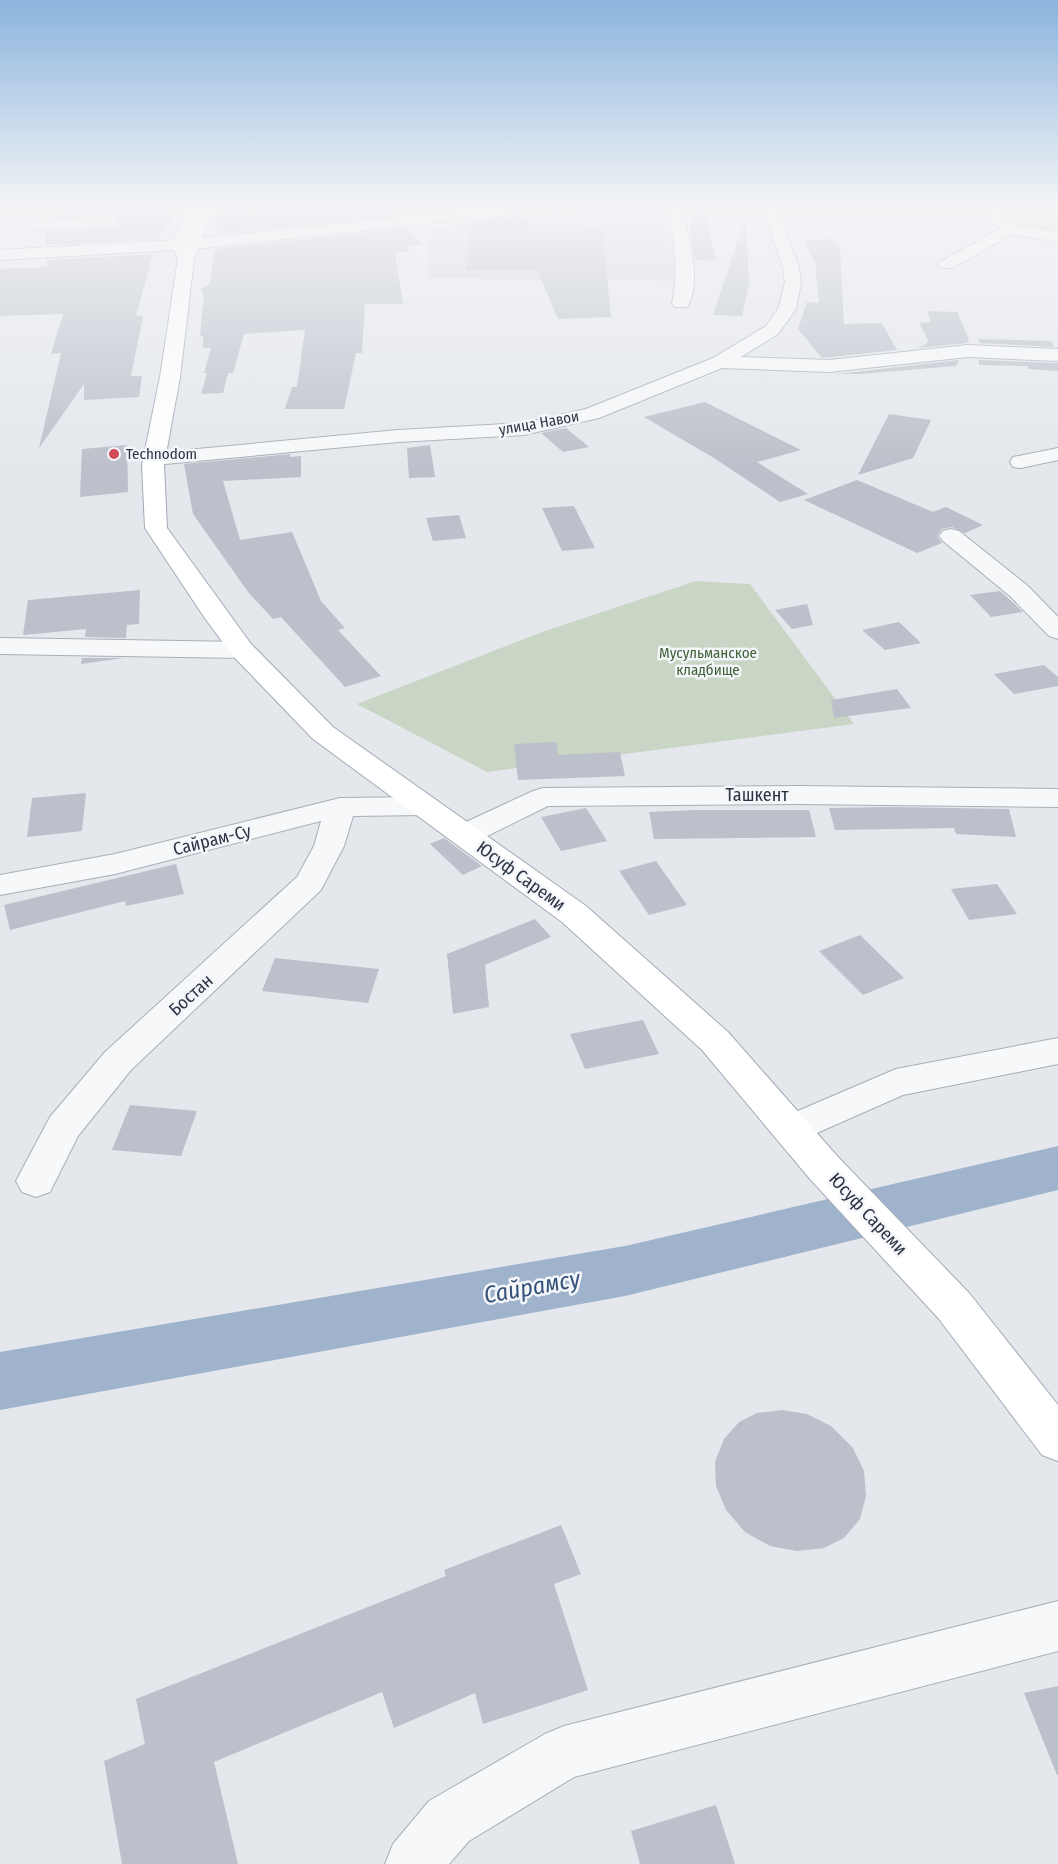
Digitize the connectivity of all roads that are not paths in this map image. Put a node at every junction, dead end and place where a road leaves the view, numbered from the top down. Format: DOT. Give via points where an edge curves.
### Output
graph roads {
  1 [pos="181,292"];
  2 [pos="684,292"];
  3 [pos="791,292"];
  4 [pos="681,303"];
  5 [pos="1058,355"];
  6 [pos="720,362"];
  7 [pos="1058,454"];
  8 [pos="154,459"];
  9 [pos="1021,462"];
  10 [pos="951,536"];
  11 [pos="1058,631"];
  12 [pos="0,646"];
  13 [pos="242,650"];
  14 [pos="1058,798"];
  15 [pos="425,806"];
  16 [pos="340,807"];
  17 [pos="464,834"];
  18 [pos="0,885"];
  19 [pos="1058,1051"];
  20 [pos="792,1129"];
  21 [pos="36,1181"];
  22 [pos="1058,1440"];
  23 [pos="1058,1626"];
  24 [pos="413,1864"];
  1 -- 8 [label="main road, Юсуф Сареми"];
  2 -- 4 [label="street"];
  3 -- 6 [label="street, улица Навои" via="787,309 772,330"];
  5 -- 6 [label="street" via="968,351 829,366"];
  6 -- 8 [label="street, улица Навои" via="592,414 524,429 398,436"];
  7 -- 9 [label="street"];
  8 -- 13 [label="main road, Юсуф Сареми" via="156,528"];
  10 -- 11 [label="street" via="1019,591"];
  12 -- 13 [label="street"];
  13 -- 15 [label="main road, Юсуф Сареми" via="323,732"];
  14 -- 17 [label="street, Ташкент" via="543,797"];
  15 -- 16 [label="street, Сайрам-Су"];
  15 -- 17 [label="main road, Юсуф Сареми"];
  16 -- 18 [label="street, Сайрам-Су" via="115,864"];
  16 -- 21 [label="street, Бостан" via="329,846 310,883 118,1061 63,1127"];
  17 -- 20 [label="main road, Юсуф Сареми" via="574,914 715,1041"];
  19 -- 20 [label="street" via="897,1083"];
  20 -- 22 [label="main road, Юсуф Сареми" via="954,1306"];
  23 -- 24 [label="street" via="564,1753 449,1821"];
}
